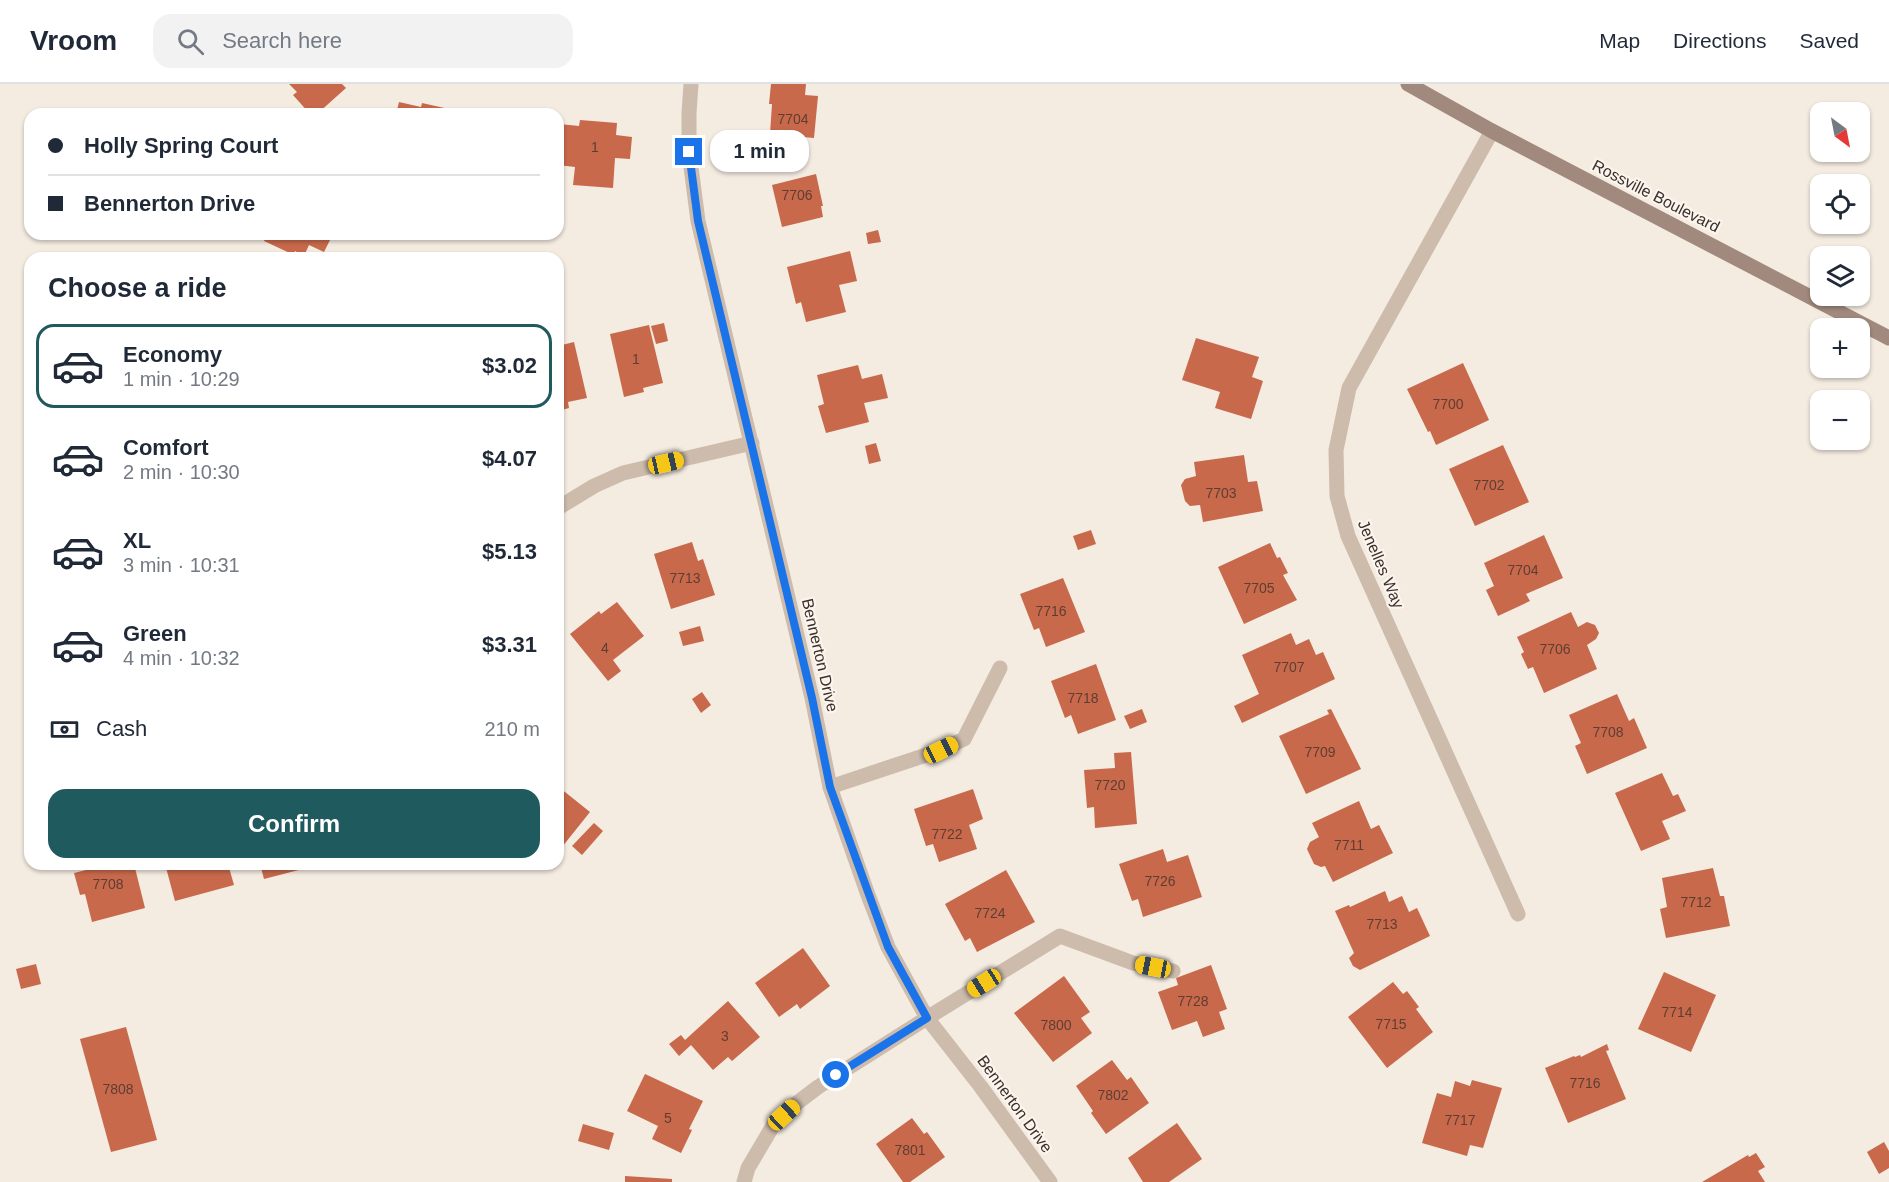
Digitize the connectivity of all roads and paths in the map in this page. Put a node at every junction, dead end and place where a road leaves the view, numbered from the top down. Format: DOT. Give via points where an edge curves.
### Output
graph roads {
  1 [pos="691,84"];
  2 [pos="1408,84"];
  3 [pos="1492,131"];
  4 [pos="1889,338"];
  5 [pos="752,443"];
  6 [pos="564,504"];
  7 [pos="1000,668"];
  8 [pos="830,787"];
  9 [pos="1518,914"];
  10 [pos="1173,971"];
  11 [pos="927,1018"];
  12 [pos="744,1182"];
  13 [pos="1050,1182"];
  1 -- 5 [label="street, Bennerton Drive" via="689,152 698,221"];
  2 -- 3 [label="main road, Rossville Boulevard"];
  3 -- 4 [label="main road, Rossville Boulevard"];
  3 -- 9 [label="street, Jenelles Way" via="1349,388 1336,450 1337,496 1348,536"];
  5 -- 6 [label="street" via="623,473"];
  5 -- 8 [label="street, Bennerton Drive"];
  7 -- 8 [label="street" via="964,739"];
  8 -- 11 [label="street, Bennerton Drive" via="888,947"];
  10 -- 11 [label="street" via="1133,963 1060,936"];
  11 -- 12 [label="street" via="818,1086 794,1106 774,1124"];
  11 -- 13 [label="street, Bennerton Drive"];
}
